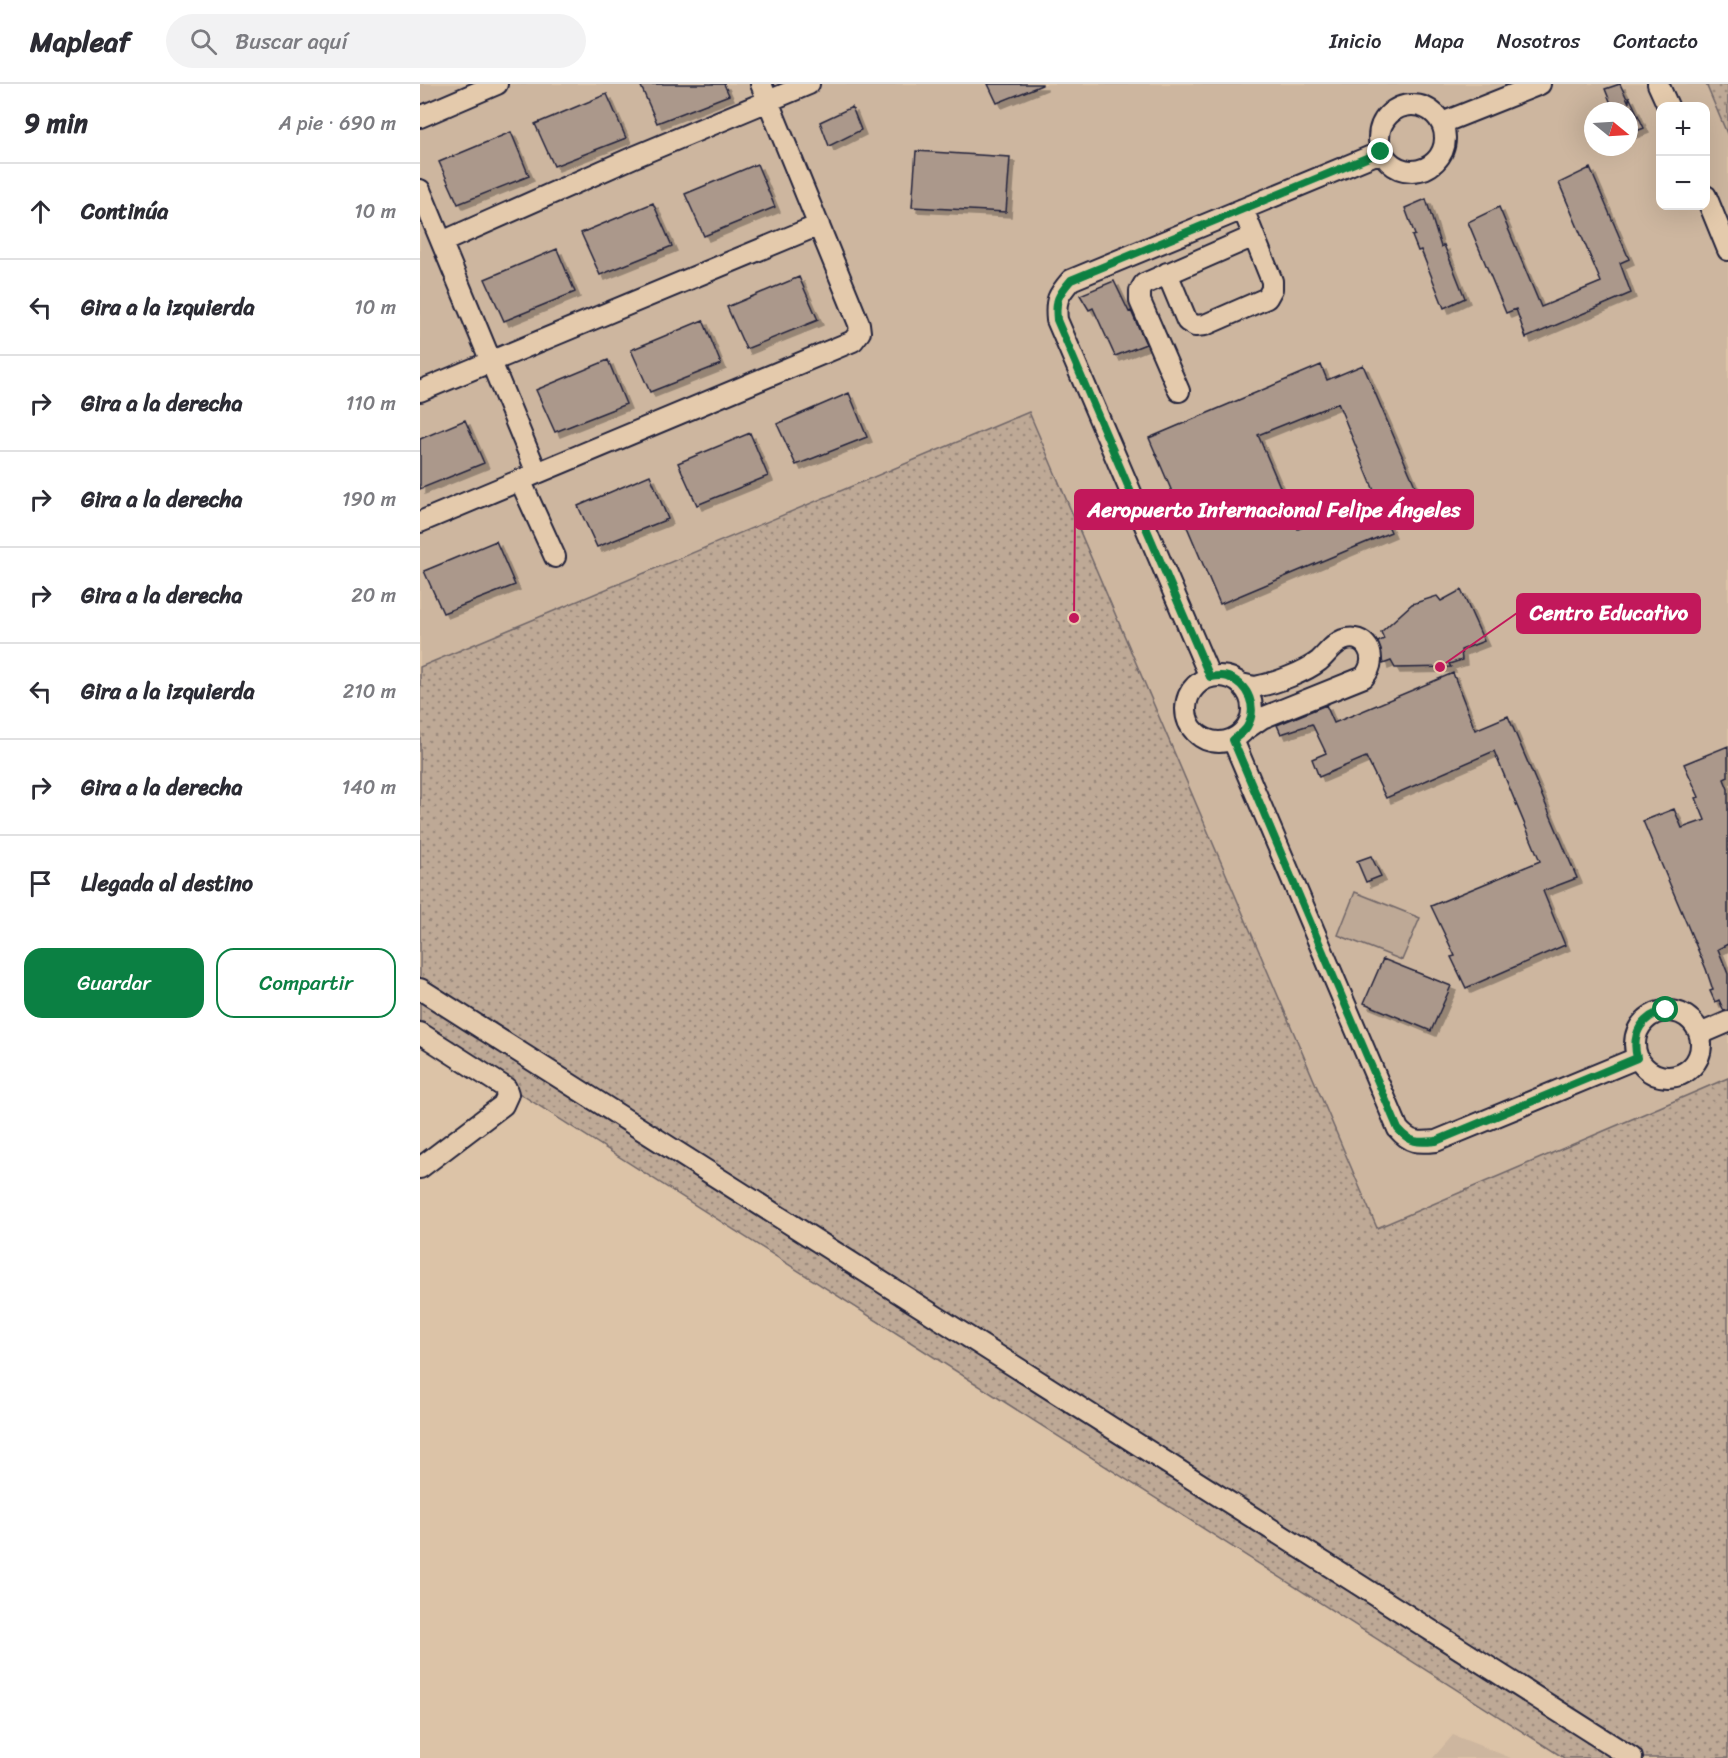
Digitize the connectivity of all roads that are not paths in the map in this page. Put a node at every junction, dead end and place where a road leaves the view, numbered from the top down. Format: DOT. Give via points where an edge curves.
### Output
graph roads {
  1 [pos="497,84"];
  2 [pos="809,84"];
  3 [pos="1540,84"];
  4 [pos="1658,84"];
  5 [pos="765,93"];
  6 [pos="1666,102"];
  7 [pos="420,117"];
  8 [pos="1442,123"];
  9 [pos="1381,152"];
  10 [pos="420,190"];
  11 [pos="1710,206"];
  12 [pos="1243,209"];
  13 [pos="819,225"];
  14 [pos="1254,236"];
  15 [pos="442,242"];
  16 [pos="1728,250"];
  17 [pos="1167,273"];
  18 [pos="491,361"];
  19 [pos="420,391"];
  20 [pos="1179,391"];
  21 [pos="529,477"];
  22 [pos="420,522"];
  23 [pos="555,557"];
  24 [pos="1210,677"];
  25 [pos="1241,684"];
  26 [pos="1240,734"];
  27 [pos="420,989"];
  28 [pos="1728,1022"];
  29 [pos="420,1033"];
  30 [pos="1700,1034"];
  31 [pos="1637,1058"];
  32 [pos="420,1168"];
  33 [pos="1632,1758"];
  1 -- 7 [label="street"];
  2 -- 5 [label="street"];
  3 -- 8 [label="street"];
  4 -- 6 [label="street"];
  5 -- 13 [label="street"];
  5 -- 15 [label="street" via="624,162"];
  8 -- 9 [label="street" via="1431,110 1415,105 1398,108 1385,119 1378,135"];
  8 -- 9 [label="street" via="1445,141 1440,158 1426,169 1408,172 1392,166"];
  9 -- 12 [label="street"];
  10 -- 15 [label="street"];
  11 -- 16 [label="street"];
  12 -- 14 [label="street"];
  12 -- 24 [label="street" via="1071,280 1056,304 1057,320"];
  13 -- 18 [label="street"];
  13 -- 21 [label="street" via="859,324 860,332 854,341"];
  14 -- 17 [label="street"];
  14 -- 17 [label="street" via="1272,289 1267,298 1205,325 1195,326 1187,321"];
  15 -- 18 [label="street"];
  17 -- 20 [label="street" via="1144,284 1140,301"];
  18 -- 19 [label="street"];
  18 -- 21 [label="street"];
  21 -- 22 [label="street"];
  21 -- 23 [label="street"];
  24 -- 25 [label="street" via="1226,676"];
  24 -- 26 [label="street" via="1194,686 1186,703 1187,721 1198,736 1215,743"];
  25 -- 26 [label="street" via="1250,697 1252,714"];
  25 -- 26 [label="street" via="1257,687 1308,669 1345,639 1367,646 1373,657 1364,677 1263,718"];
  26 -- 31 [label="street" via="1398,1129 1406,1139 1418,1143 1436,1141"];
  27 -- 33 [label="street"];
  28 -- 30 [label="street"];
  29 -- 32 [label="street" via="506,1088 508,1094 503,1106"];
  30 -- 31 [label="street" via="1699,1056 1694,1066 1674,1078 1652,1074"];
  30 -- 31 [label="street" via="1687,1016 1666,1010 1656,1013 1646,1018 1635,1036"];
}
